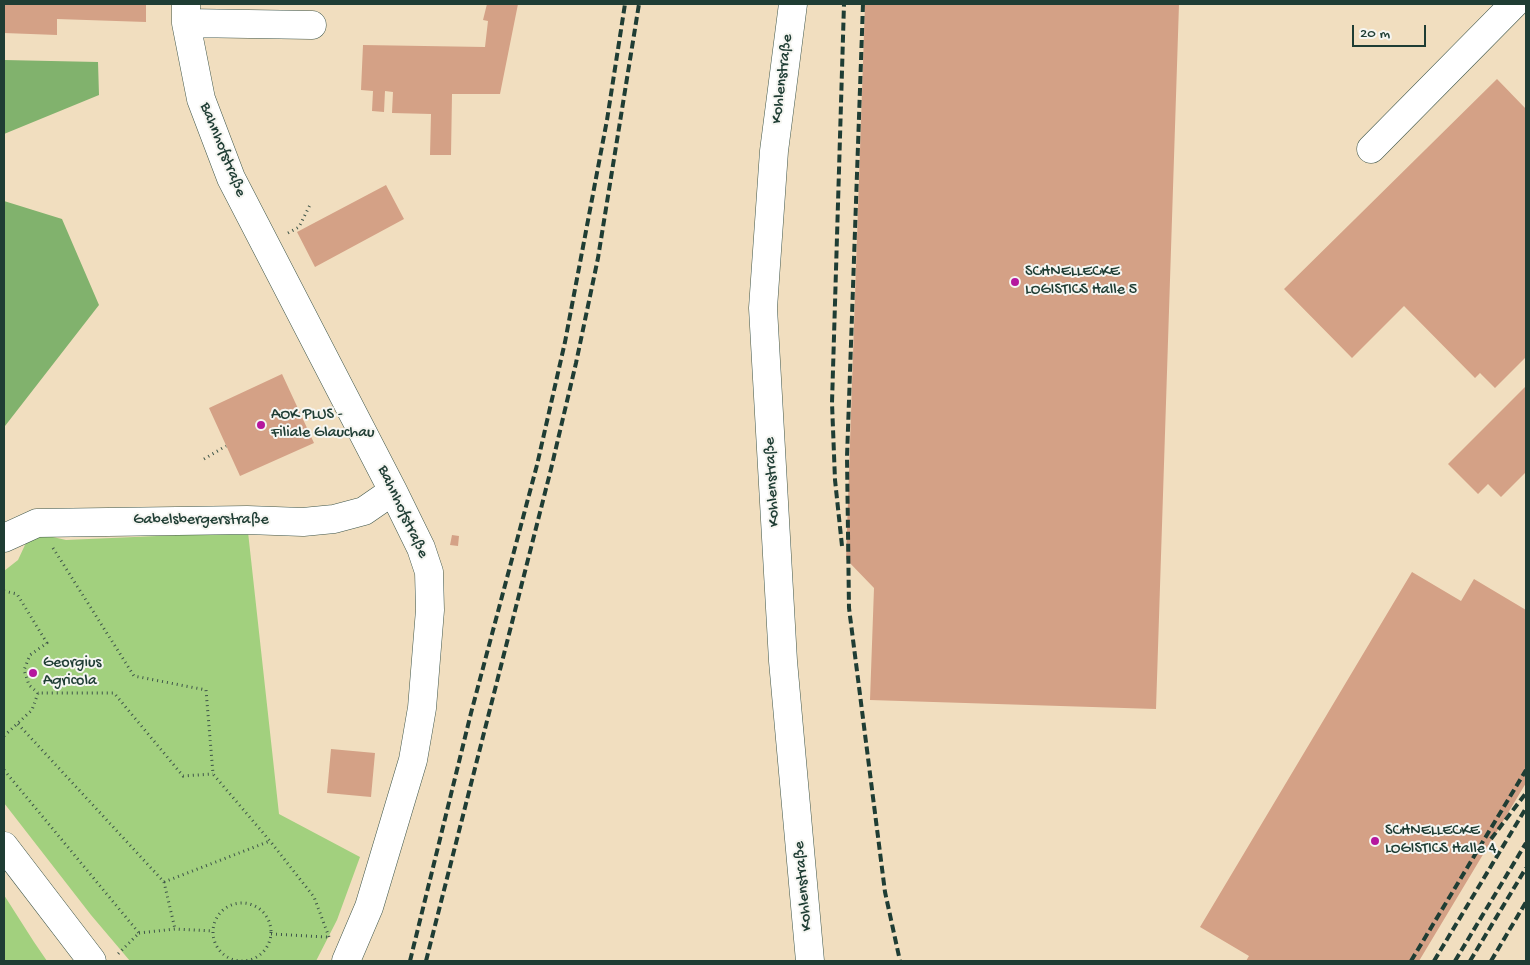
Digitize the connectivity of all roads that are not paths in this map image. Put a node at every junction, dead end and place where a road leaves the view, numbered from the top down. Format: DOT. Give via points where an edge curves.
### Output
graph roads {
  1 [pos="793,4"];
  2 [pos="1514,4"];
  3 [pos="186,13"];
  4 [pos="312,25"];
  5 [pos="1371,150"];
  6 [pos="393,491"];
  7 [pos="4,538"];
  8 [pos="4,846"];
  9 [pos="349,953"];
  10 [pos="92,961"];
  11 [pos="810,961"];
  1 -- 11 [label="street, Kohlenstraße" via="774,151 764,308 783,661"];
  2 -- 5 [label="street"];
  3 -- 4 [label="street"];
  3 -- 6 [label="street, Bahnhofstraße" via="201,99 231,178"];
  6 -- 7 [label="street, Gabelsbergerstraße" via="364,511 334,519 303,522 37,523"];
  6 -- 9 [label="street, Bahnhofstraße" via="429,572 430,610 422,698 413,760 369,907"];
  8 -- 10 [label="street"];
}
